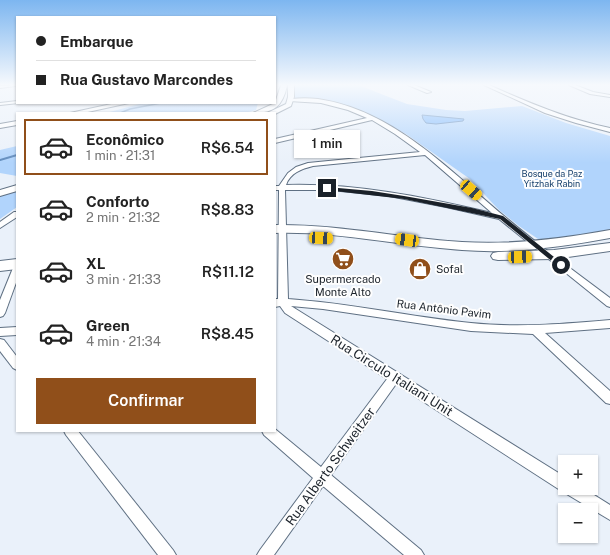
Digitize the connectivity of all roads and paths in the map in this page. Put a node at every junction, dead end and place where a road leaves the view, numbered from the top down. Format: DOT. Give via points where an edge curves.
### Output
graph roads {
  1 [pos="351,111"];
  2 [pos="544,111"];
  3 [pos="371,119"];
  4 [pos="16,123"];
  5 [pos="0,126"];
  6 [pos="610,130"];
  7 [pos="276,142"];
  8 [pos="426,153"];
  9 [pos="16,182"];
  10 [pos="0,187"];
  11 [pos="16,188"];
  12 [pos="278,188"];
  13 [pos="0,193"];
  14 [pos="16,215"];
  15 [pos="502,217"];
  16 [pos="0,226"];
  17 [pos="279,230"];
  18 [pos="610,234"];
  19 [pos="538,246"];
  20 [pos="610,247"];
  21 [pos="549,256"];
  22 [pos="16,257"];
  23 [pos="0,258"];
  24 [pos="16,264"];
  25 [pos="0,266"];
  26 [pos="16,271"];
  27 [pos="279,303"];
  28 [pos="610,303"];
  29 [pos="0,313"];
  30 [pos="610,324"];
  31 [pos="536,330"];
  32 [pos="16,331"];
  33 [pos="0,332"];
  34 [pos="0,343"];
  35 [pos="16,363"];
  36 [pos="395,377"];
  37 [pos="610,399"];
  38 [pos="71,432"];
  39 [pos="269,432"];
  40 [pos="323,477"];
  41 [pos="558,481"];
  42 [pos="581,495"];
  43 [pos="610,513"];
  44 [pos="168,555"];
  45 [pos="265,555"];
  46 [pos="416,555"];
  1 -- 3 [label="street"];
  2 -- 6 [label="street" via="577,123"];
  3 -- 7 [label="street"];
  3 -- 8 [label="street" via="388,127"];
  4 -- 5 [label="street"];
  8 -- 12 [label="street" via="300,167 292,171"];
  8 -- 15 [label="street"];
  9 -- 10 [label="main road"];
  11 -- 13 [label="main road"];
  12 -- 15 [label="street" via="372,192"];
  12 -- 17 [label="street"];
  14 -- 16 [label="street"];
  15 -- 19 [label="street"];
  17 -- 19 [label="main road" via="319,230 462,246"];
  17 -- 21 [label="main road" via="482,256"];
  17 -- 27 [label="street"];
  18 -- 19 [label="main road"];
  19 -- 21 [label="street"];
  20 -- 21 [label="main road"];
  21 -- 28 [label="street"];
  22 -- 23 [label="main road"];
  24 -- 25 [label="main road"];
  26 -- 29 [label="street"];
  27 -- 31 [label="street, Rua Antônio Pavim" via="323,305 471,327"];
  27 -- 36 [label="street, Rua Circulo Italiani Unit"];
  30 -- 31 [label="street, Rua Antônio Pavim"];
  31 -- 37 [label="street"];
  32 -- 33 [label="street"];
  34 -- 35 [label="street"];
  36 -- 40 [label="street, Rua Alberto Schweitzer"];
  36 -- 41 [label="street, Rua Circulo Italiani Unit"];
  38 -- 44 [label="street"];
  39 -- 40 [label="street"];
  40 -- 45 [label="street, Rua Alberto Schweitzer"];
  40 -- 46 [label="street"];
  42 -- 43 [label="street"];
}
